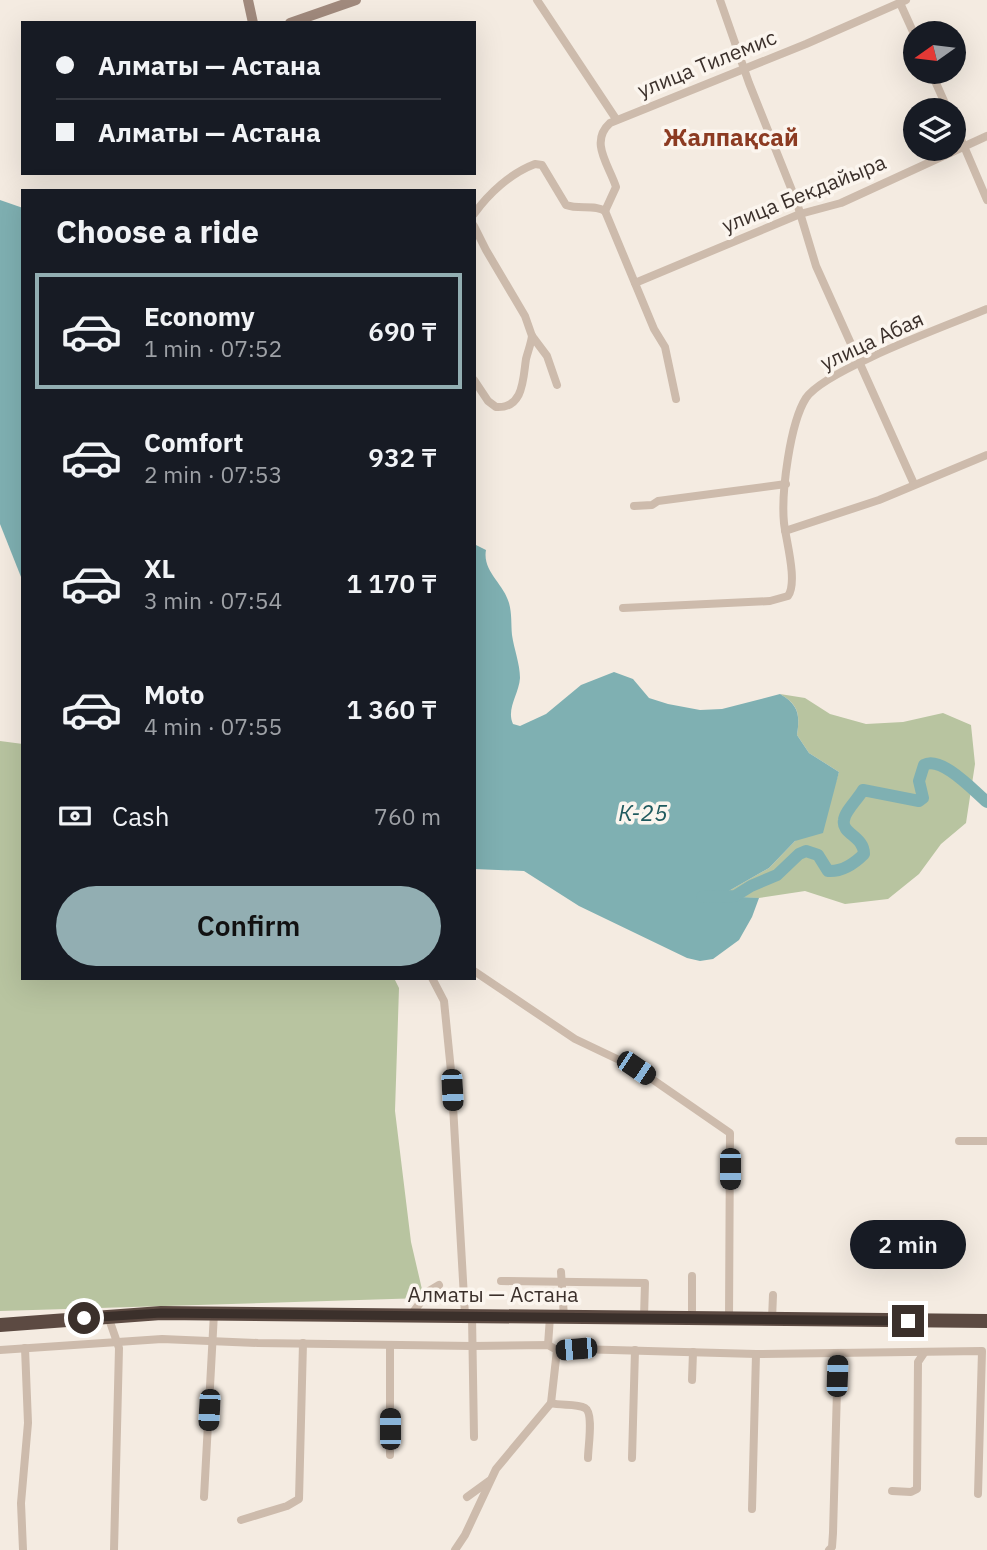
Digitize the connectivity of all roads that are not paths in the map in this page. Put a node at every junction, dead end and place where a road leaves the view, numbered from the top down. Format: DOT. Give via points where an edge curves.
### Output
graph roads {
  1 [pos="248,0"];
  2 [pos="356,0"];
  3 [pos="537,0"];
  4 [pos="720,0"];
  5 [pos="903,1"];
  6 [pos="253,21"];
  7 [pos="296,21"];
  8 [pos="910,21"];
  9 [pos="745,68"];
  10 [pos="616,119"];
  11 [pos="987,136"];
  12 [pos="966,146"];
  13 [pos="966,152"];
  14 [pos="933,161"];
  15 [pos="987,200"];
  16 [pos="605,211"];
  17 [pos="476,212"];
  18 [pos="800,214"];
  19 [pos="476,230"];
  20 [pos="635,283"];
  21 [pos="987,309"];
  22 [pos="533,336"];
  23 [pos="859,363"];
  24 [pos="476,383"];
  25 [pos="557,385"];
  26 [pos="676,399"];
  27 [pos="987,455"];
  28 [pos="786,484"];
  29 [pos="914,484"];
  30 [pos="635,506"];
  31 [pos="785,531"];
  32 [pos="623,607"];
  33 [pos="476,972"];
  34 [pos="433,980"];
  35 [pos="959,1141"];
  36 [pos="987,1141"];
  37 [pos="692,1276"];
  38 [pos="561,1277"];
  39 [pos="501,1281"];
  40 [pos="439,1285"];
  41 [pos="773,1295"];
  42 [pos="214,1313"];
  43 [pos="411,1315"];
  44 [pos="108,1316"];
  45 [pos="468,1316"];
  46 [pos="557,1317"];
  47 [pos="644,1317"];
  48 [pos="692,1318"];
  49 [pos="729,1319"];
  50 [pos="772,1319"];
  51 [pos="987,1321"];
  52 [pos="0,1325"];
  53 [pos="118,1341"];
  54 [pos="212,1342"];
  55 [pos="303,1343"];
  56 [pos="390,1345"];
  57 [pos="548,1345"];
  58 [pos="472,1346"];
  59 [pos="25,1348"];
  60 [pos="0,1350"];
  61 [pos="557,1350"];
  62 [pos="635,1350"];
  63 [pos="693,1352"];
  64 [pos="923,1353"];
  65 [pos="756,1354"];
  66 [pos="838,1354"];
  67 [pos="692,1380"];
  68 [pos="551,1403"];
  69 [pos="474,1437"];
  70 [pos="390,1455"];
  71 [pos="588,1458"];
  72 [pos="632,1458"];
  73 [pos="489,1481"];
  74 [pos="892,1491"];
  75 [pos="978,1494"];
  76 [pos="204,1497"];
  77 [pos="467,1497"];
  78 [pos="752,1509"];
  79 [pos="241,1520"];
  80 [pos="23,1550"];
  81 [pos="114,1550"];
  82 [pos="454,1550"];
  83 [pos="829,1550"];
  1 -- 6 [label="street"];
  2 -- 7 [label="street"];
  3 -- 10 [label="street"];
  4 -- 9 [label="street"];
  5 -- 8 [label="street"];
  5 -- 9 [label="street, улица Тилемис"];
  9 -- 10 [label="street, улица Тилемис"];
  9 -- 18 [label="street"];
  10 -- 16 [label="street" via="599,141 616,187"];
  11 -- 12 [label="street, улица Бекдайыра"];
  13 -- 15 [label="street"];
  14 -- 18 [label="street, улица Бекдайыра" via="841,203"];
  16 -- 17 [label="street" via="566,205 542,166 535,164 497,188"];
  16 -- 20 [label="street"];
  18 -- 20 [label="street, улица Бекдайыра"];
  18 -- 23 [label="street" via="816,266"];
  19 -- 22 [label="street"];
  20 -- 26 [label="street" via="665,347"];
  21 -- 23 [label="street, улица Абая"];
  22 -- 24 [label="street" via="522,389 508,406 491,405"];
  22 -- 25 [label="street"];
  23 -- 28 [label="street, улица Абая" via="807,397 793,437"];
  23 -- 29 [label="street"];
  27 -- 29 [label="street"];
  28 -- 30 [label="street"];
  28 -- 31 [label="street, улица Абая"];
  29 -- 31 [label="street"];
  31 -- 32 [label="street, улица Абая" via="792,583 784,599"];
  33 -- 49 [label="street" via="575,1039 636,1068 730,1133"];
  34 -- 45 [label="street" via="444,1001"];
  35 -- 36 [label="street"];
  37 -- 48 [label="street"];
  38 -- 39 [label="street"];
  38 -- 46 [label="street"];
  38 -- 47 [label="street" via="645,1283"];
  40 -- 43 [label="street"];
  41 -- 50 [label="street"];
  42 -- 43 [label="highway, Алматы — Астана"];
  42 -- 44 [label="highway, Алматы — Астана"];
  42 -- 54 [label="street"];
  43 -- 45 [label="highway, Алматы — Астана"];
  44 -- 52 [label="highway, Алматы — Астана"];
  44 -- 53 [label="street"];
  45 -- 46 [label="highway, Алматы — Астана"];
  45 -- 58 [label="street"];
  46 -- 47 [label="highway, Алматы — Астана"];
  46 -- 57 [label="street"];
  47 -- 48 [label="highway, Алматы — Астана"];
  48 -- 49 [label="highway, Алматы — Астана"];
  49 -- 50 [label="highway, Алматы — Астана"];
  50 -- 51 [label="highway, Алматы — Астана"];
  53 -- 54 [label="street"];
  53 -- 59 [label="street"];
  53 -- 81 [label="street"];
  54 -- 55 [label="street"];
  54 -- 76 [label="street"];
  55 -- 56 [label="street"];
  55 -- 79 [label="street" via="299,1499"];
  56 -- 58 [label="street"];
  56 -- 70 [label="street"];
  57 -- 58 [label="street"];
  57 -- 61 [label="street"];
  58 -- 69 [label="street"];
  59 -- 60 [label="street"];
  59 -- 80 [label="street" via="28,1423 21,1503"];
  61 -- 62 [label="street"];
  61 -- 68 [label="street"];
  62 -- 63 [label="street"];
  62 -- 72 [label="street"];
  63 -- 65 [label="street"];
  63 -- 67 [label="street"];
  64 -- 66 [label="street"];
  64 -- 74 [label="street" via="918,1362 917,1489"];
  64 -- 75 [label="street" via="982,1351"];
  65 -- 66 [label="street"];
  65 -- 78 [label="street"];
  66 -- 83 [label="street"];
  68 -- 71 [label="street" via="587,1410"];
  68 -- 73 [label="street"];
  73 -- 77 [label="street"];
  73 -- 82 [label="street"];
}
